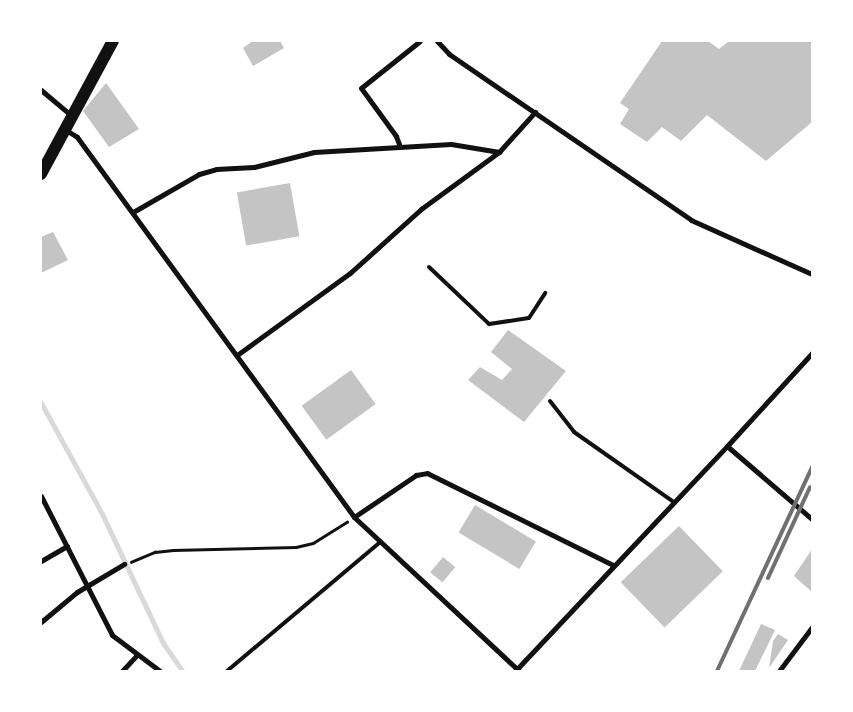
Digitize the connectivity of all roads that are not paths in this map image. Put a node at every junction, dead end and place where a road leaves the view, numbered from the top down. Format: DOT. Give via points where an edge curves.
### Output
graph roads {
  1 [pos="113,41"];
  2 [pos="420,41"];
  3 [pos="437,41"];
  4 [pos="41,90"];
  5 [pos="535,112"];
  6 [pos="73,116"];
  7 [pos="66,130"];
  8 [pos="399,144"];
  9 [pos="498,152"];
  10 [pos="41,174"];
  11 [pos="133,212"];
  12 [pos="429,267"];
  13 [pos="812,274"];
  14 [pos="545,293"];
  15 [pos="812,353"];
  16 [pos="237,355"];
  17 [pos="550,401"];
  18 [pos="727,446"];
  19 [pos="41,496"];
  20 [pos="675,503"];
  21 [pos="354,517"];
  22 [pos="812,519"];
  23 [pos="380,542"];
  24 [pos="67,546"];
  25 [pos="41,561"];
  26 [pos="124,564"];
  27 [pos="613,565"];
  28 [pos="86,585"];
  29 [pos="41,622"];
  30 [pos="812,627"];
  31 [pos="136,656"];
  32 [pos="517,670"];
  33 [pos="122,671"];
  34 [pos="160,671"];
  35 [pos="227,671"];
  36 [pos="778,671"];
  1 -- 6 [label="highway"];
  2 -- 8 [label="street" via="361,88"];
  3 -- 5 [label="street" via="449,54"];
  4 -- 6 [label="street"];
  5 -- 9 [label="street"];
  5 -- 13 [label="street" via="691,220"];
  6 -- 7 [label="highway"];
  7 -- 10 [label="highway"];
  7 -- 11 [label="street" via="77,137"];
  8 -- 9 [label="street" via="451,144"];
  8 -- 11 [label="street" via="314,152 254,167 216,169 199,174"];
  9 -- 16 [label="street" via="421,209 343,280"];
  11 -- 16 [label="street"];
  12 -- 14 [label="lane" via="489,324 529,318"];
  15 -- 18 [label="street"];
  16 -- 21 [label="street"];
  17 -- 20 [label="lane" via="574,432"];
  18 -- 20 [label="street"];
  18 -- 22 [label="street"];
  19 -- 24 [label="street"];
  20 -- 27 [label="street"];
  21 -- 23 [label="street"];
  21 -- 27 [label="street" via="416,475 427,473"];
  23 -- 32 [label="street"];
  23 -- 35 [label="lane"];
  24 -- 25 [label="street"];
  24 -- 28 [label="street"];
  26 -- 28 [label="street"];
  27 -- 32 [label="street"];
  28 -- 29 [label="street"];
  28 -- 31 [label="street" via="112,635"];
  30 -- 36 [label="street"];
  31 -- 33 [label="street"];
  31 -- 34 [label="street"];
}
